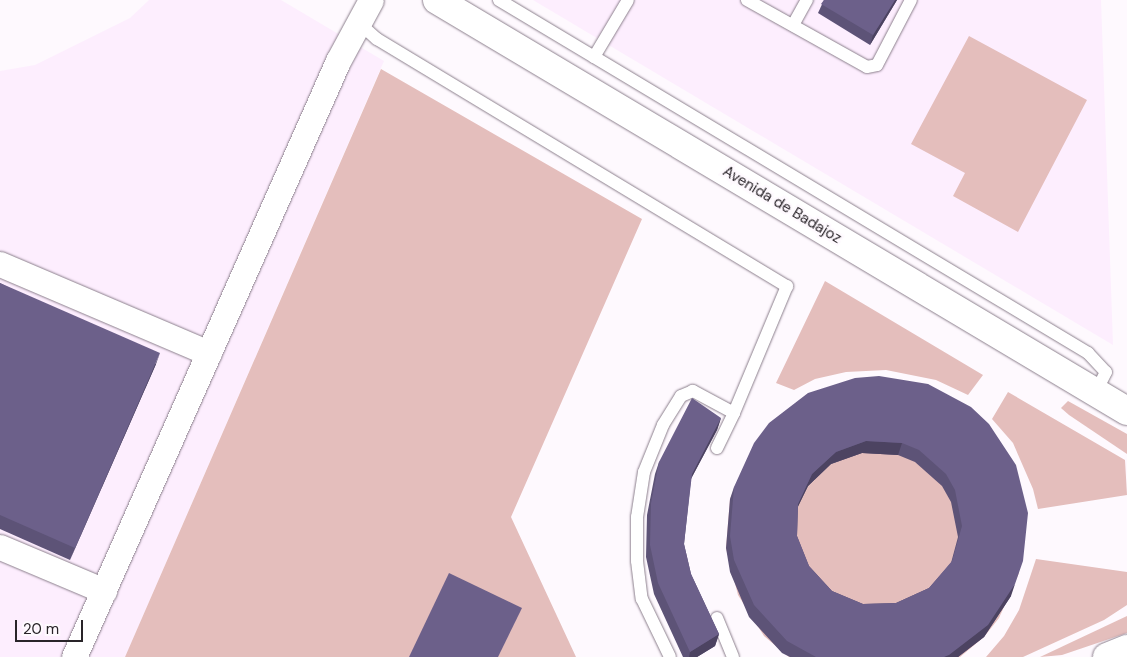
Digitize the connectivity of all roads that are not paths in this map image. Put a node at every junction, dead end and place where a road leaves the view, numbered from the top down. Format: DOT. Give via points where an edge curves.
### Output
graph roads {
  1 [pos="371,0"];
  2 [pos="438,0"];
  3 [pos="499,0"];
  4 [pos="628,0"];
  5 [pos="747,0"];
  6 [pos="807,0"];
  7 [pos="911,0"];
  8 [pos="359,23"];
  9 [pos="792,25"];
  10 [pos="594,57"];
  11 [pos="0,264"];
  12 [pos="209,353"];
  13 [pos="1096,392"];
  14 [pos="1127,411"];
  15 [pos="734,412"];
  16 [pos="717,448"];
  17 [pos="0,547"];
  18 [pos="104,591"];
  19 [pos="717,618"];
  20 [pos="1127,649"];
  21 [pos="729,656"];
  22 [pos="74,657"];
  23 [pos="670,657"];
  24 [pos="1107,657"];
  1 -- 8 [label="street"];
  2 -- 13 [label="main road, Avenida de Badajoz"];
  3 -- 10 [label="lane"];
  4 -- 10 [label="lane"];
  5 -- 9 [label="lane"];
  6 -- 9 [label="lane"];
  7 -- 9 [label="lane" via="876,65 868,67"];
  8 -- 12 [label="street" via="338,61"];
  8 -- 15 [label="lane" via="377,39 787,286"];
  10 -- 13 [label="lane" via="1088,353 1106,372"];
  11 -- 12 [label="street"];
  12 -- 18 [label="street"];
  13 -- 14 [label="main road, Avenida de Badajoz"];
  15 -- 16 [label="lane"];
  15 -- 23 [label="lane" via="694,391 681,396 663,425 644,472 637,517 636,560 642,599"];
  17 -- 18 [label="street"];
  18 -- 22 [label="street"];
  19 -- 21 [label="lane"];
  20 -- 24 [label="main road"];
}
